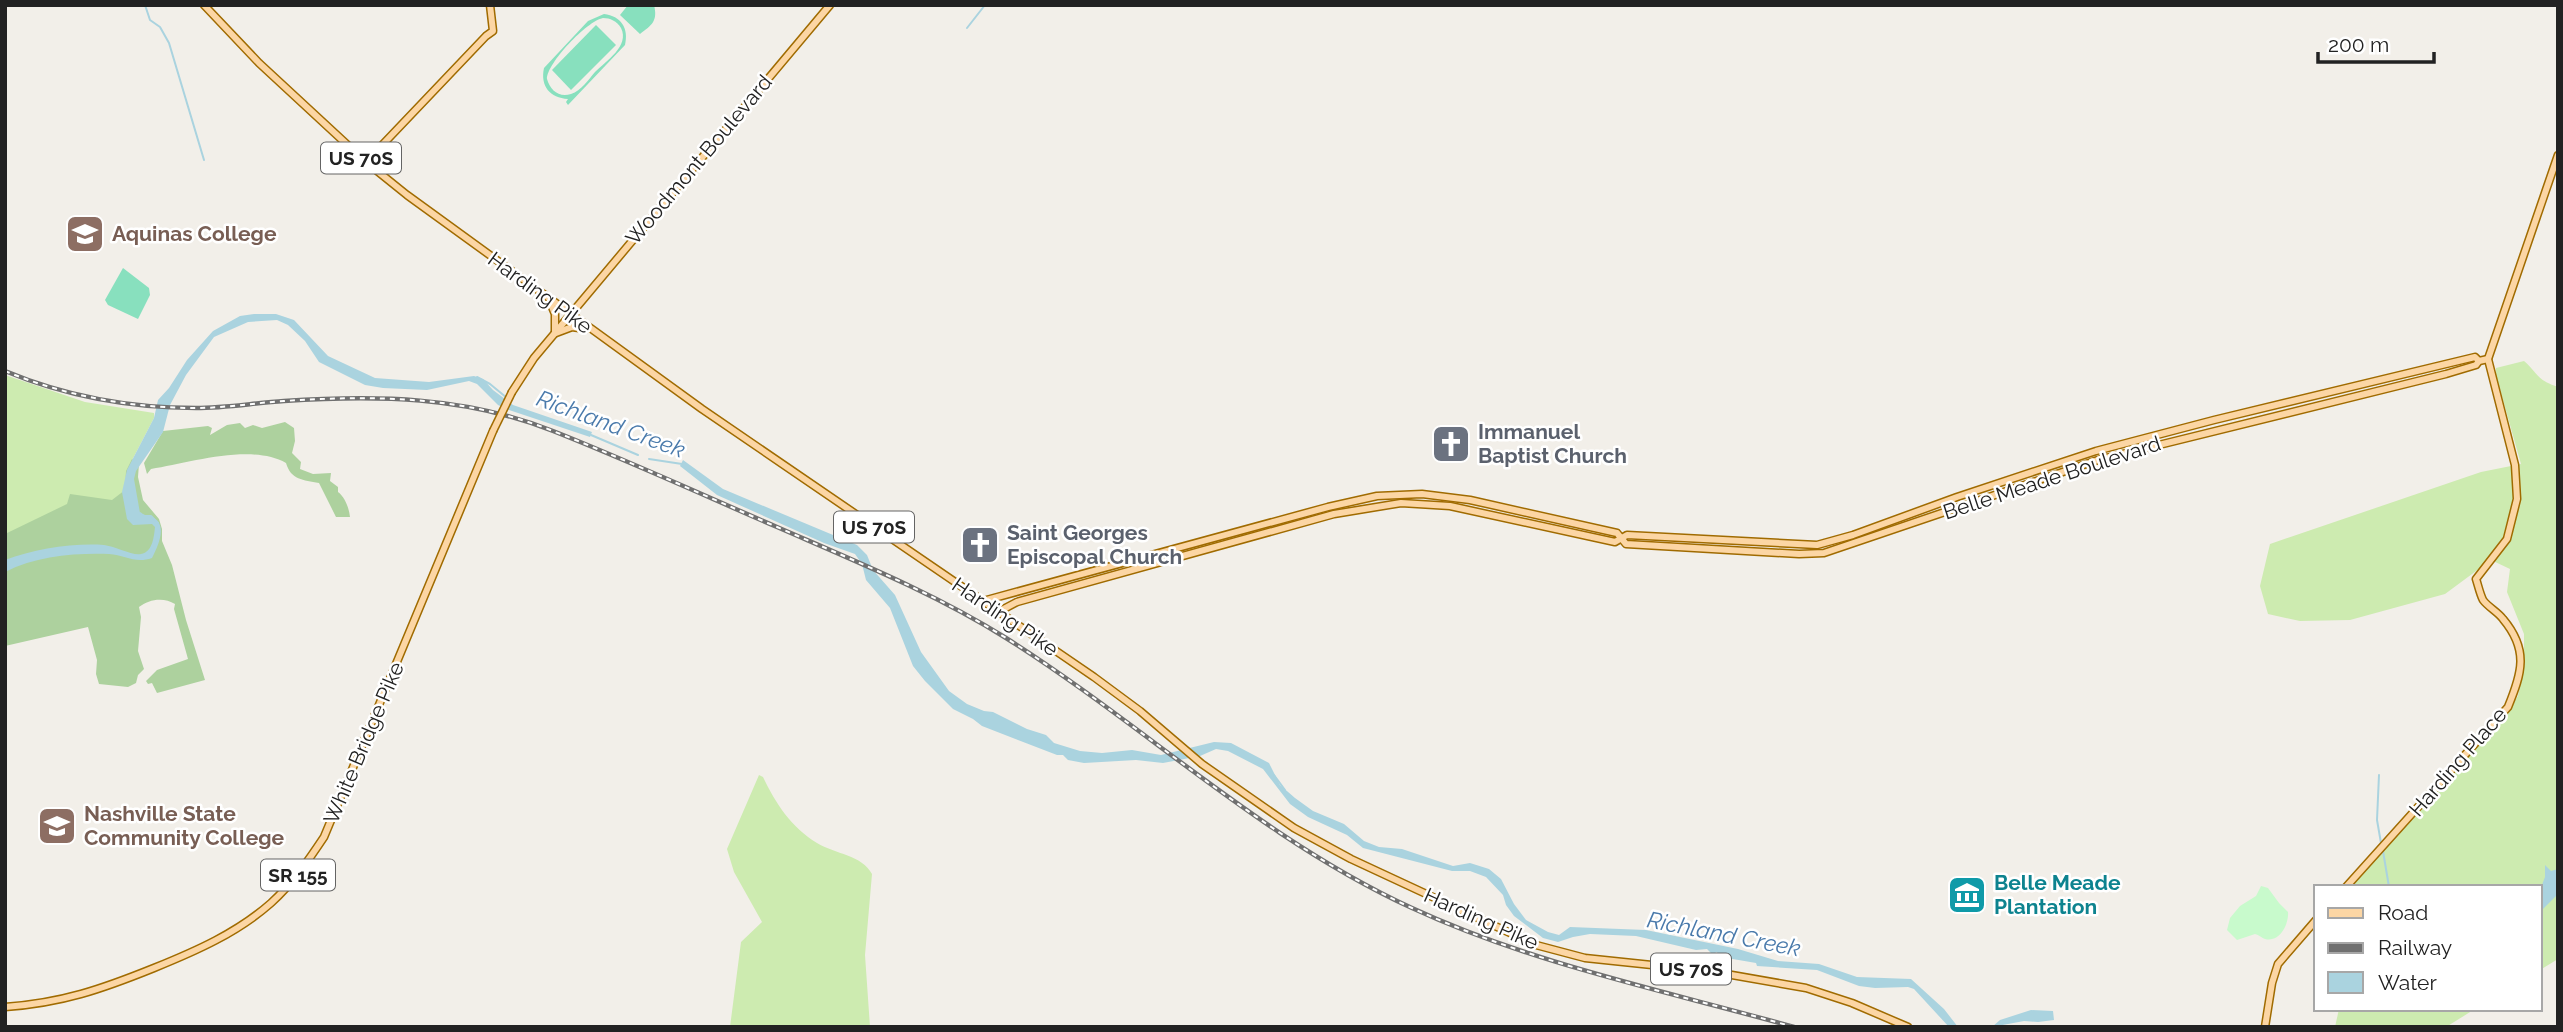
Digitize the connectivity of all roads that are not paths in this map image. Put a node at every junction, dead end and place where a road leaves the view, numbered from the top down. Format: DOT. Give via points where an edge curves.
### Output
graph roads {
  1 [pos="204,5"];
  2 [pos="490,5"];
  3 [pos="830,5"];
  4 [pos="2558,155"];
  5 [pos="366,162"];
  6 [pos="546,298"];
  7 [pos="569,315"];
  8 [pos="590,330"];
  9 [pos="554,334"];
  10 [pos="2488,359"];
  11 [pos="2479,361"];
  12 [pos="2255,410"];
  13 [pos="2258,420"];
  14 [pos="2010,480"];
  15 [pos="1985,488"];
  16 [pos="2013,488"];
  17 [pos="1398,495"];
  18 [pos="1443,496"];
  19 [pos="1988,497"];
  20 [pos="1401,503"];
  21 [pos="1442,505"];
  22 [pos="1492,505"];
  23 [pos="1328,507"];
  24 [pos="1507,509"];
  25 [pos="1494,515"];
  26 [pos="1329,516"];
  27 [pos="1506,517"];
  28 [pos="1253,527"];
  29 [pos="1256,536"];
  30 [pos="1622,538"];
  31 [pos="1683,538"];
  32 [pos="1210,539"];
  33 [pos="1213,548"];
  34 [pos="1682,548"];
  35 [pos="1765,548"];
  36 [pos="1814,550"];
  37 [pos="1118,565"];
  38 [pos="1121,573"];
  39 [pos="1070,578"];
  40 [pos="1038,587"];
  41 [pos="1073,587"];
  42 [pos="1040,596"];
  43 [pos="983,601"];
  44 [pos="998,612"];
  45 [pos="2348,885"];
  46 [pos="2314,922"];
  47 [pos="5,1007"];
  48 [pos="1908,1027"];
  49 [pos="2265,1027"];
  1 -- 5 [label="main road, Harding Pike / US 70S"];
  2 -- 5 [label="main road" via="493,31"];
  3 -- 7 [label="main road, Woodmont Boulevard"];
  4 -- 10 [label="main road"];
  5 -- 6 [label="main road, Harding Pike / US 70S"];
  6 -- 7 [label="main road, Harding Pike / US 70S"];
  6 -- 9 [label="main road" via="555,314"];
  7 -- 8 [label="main road, Harding Pike / US 70S"];
  7 -- 9 [label="main road, White Bridge Pike / SR 155"];
  8 -- 9 [label="main road" via="572,327"];
  8 -- 43 [label="main road, Harding Pike / US 70S"];
  9 -- 47 [label="main road, White Bridge Pike / SR 155, bridge" via="519,380 493,431 329,825 306,866 270,904 217,941 90,993"];
  10 -- 11 [label="main road, Belle Meade Boulevard"];
  10 -- 45 [label="main road, Harding Place" via="2515,465 2517,499 2507,539 2476,579 2484,600 2514,635 2522,673 2508,707"];
  11 -- 12 [label="main road, Belle Meade Boulevard" via="2475,357"];
  11 -- 13 [label="main road, Belle Meade Boulevard"];
  12 -- 13 [label="main road"];
  12 -- 14 [label="main road, Belle Meade Boulevard"];
  13 -- 16 [label="main road, Belle Meade Boulevard" via="2098,460"];
  14 -- 15 [label="main road, Belle Meade Boulevard"];
  14 -- 16 [label="main road"];
  15 -- 19 [label="main road"];
  15 -- 36 [label="main road, Belle Meade Boulevard"];
  16 -- 19 [label="main road, Belle Meade Boulevard"];
  17 -- 18 [label="main road, Belle Meade Boulevard"];
  17 -- 20 [label="main road"];
  17 -- 23 [label="main road, Belle Meade Boulevard"];
  18 -- 21 [label="main road"];
  18 -- 22 [label="main road, Belle Meade Boulevard"];
  19 -- 36 [label="main road, Belle Meade Boulevard" via="1866,540"];
  20 -- 21 [label="main road, Belle Meade Boulevard"];
  20 -- 26 [label="main road, Belle Meade Boulevard"];
  21 -- 25 [label="main road, Belle Meade Boulevard"];
  22 -- 24 [label="main road, Belle Meade Boulevard"];
  22 -- 25 [label="main road"];
  23 -- 26 [label="main road"];
  23 -- 28 [label="main road, Belle Meade Boulevard"];
  24 -- 27 [label="main road"];
  24 -- 30 [label="main road, Belle Meade Boulevard" via="1617,533"];
  25 -- 27 [label="main road, Belle Meade Boulevard"];
  26 -- 29 [label="main road, Belle Meade Boulevard"];
  27 -- 30 [label="main road, Belle Meade Boulevard" via="1615,542"];
  28 -- 29 [label="main road"];
  28 -- 32 [label="main road, Belle Meade Boulevard"];
  29 -- 33 [label="main road, Belle Meade Boulevard"];
  30 -- 31 [label="main road, Belle Meade Boulevard"];
  30 -- 34 [label="main road, Belle Meade Boulevard" via="1626,544"];
  31 -- 34 [label="main road"];
  31 -- 35 [label="main road, Belle Meade Boulevard"];
  32 -- 33 [label="main road"];
  32 -- 37 [label="main road, Belle Meade Boulevard"];
  33 -- 38 [label="main road, Belle Meade Boulevard"];
  34 -- 35 [label="main road, Belle Meade Boulevard"];
  35 -- 36 [label="main road, Belle Meade Boulevard"];
  37 -- 38 [label="main road"];
  37 -- 39 [label="main road, Belle Meade Boulevard"];
  38 -- 41 [label="main road, Belle Meade Boulevard"];
  39 -- 40 [label="main road, Belle Meade Boulevard"];
  39 -- 41 [label="main road"];
  40 -- 42 [label="main road"];
  40 -- 43 [label="main road, Belle Meade Boulevard"];
  41 -- 42 [label="main road, Belle Meade Boulevard"];
  42 -- 44 [label="main road, Belle Meade Boulevard"];
  43 -- 44 [label="main road, Harding Pike / US 70S"];
  44 -- 48 [label="main road, Harding Pike / US 70S" via="1094,677 1202,764 1294,828 1535,945 1585,958 1709,971 1806,988"];
  46 -- 49 [label="main road" via="2278,964"];
}
